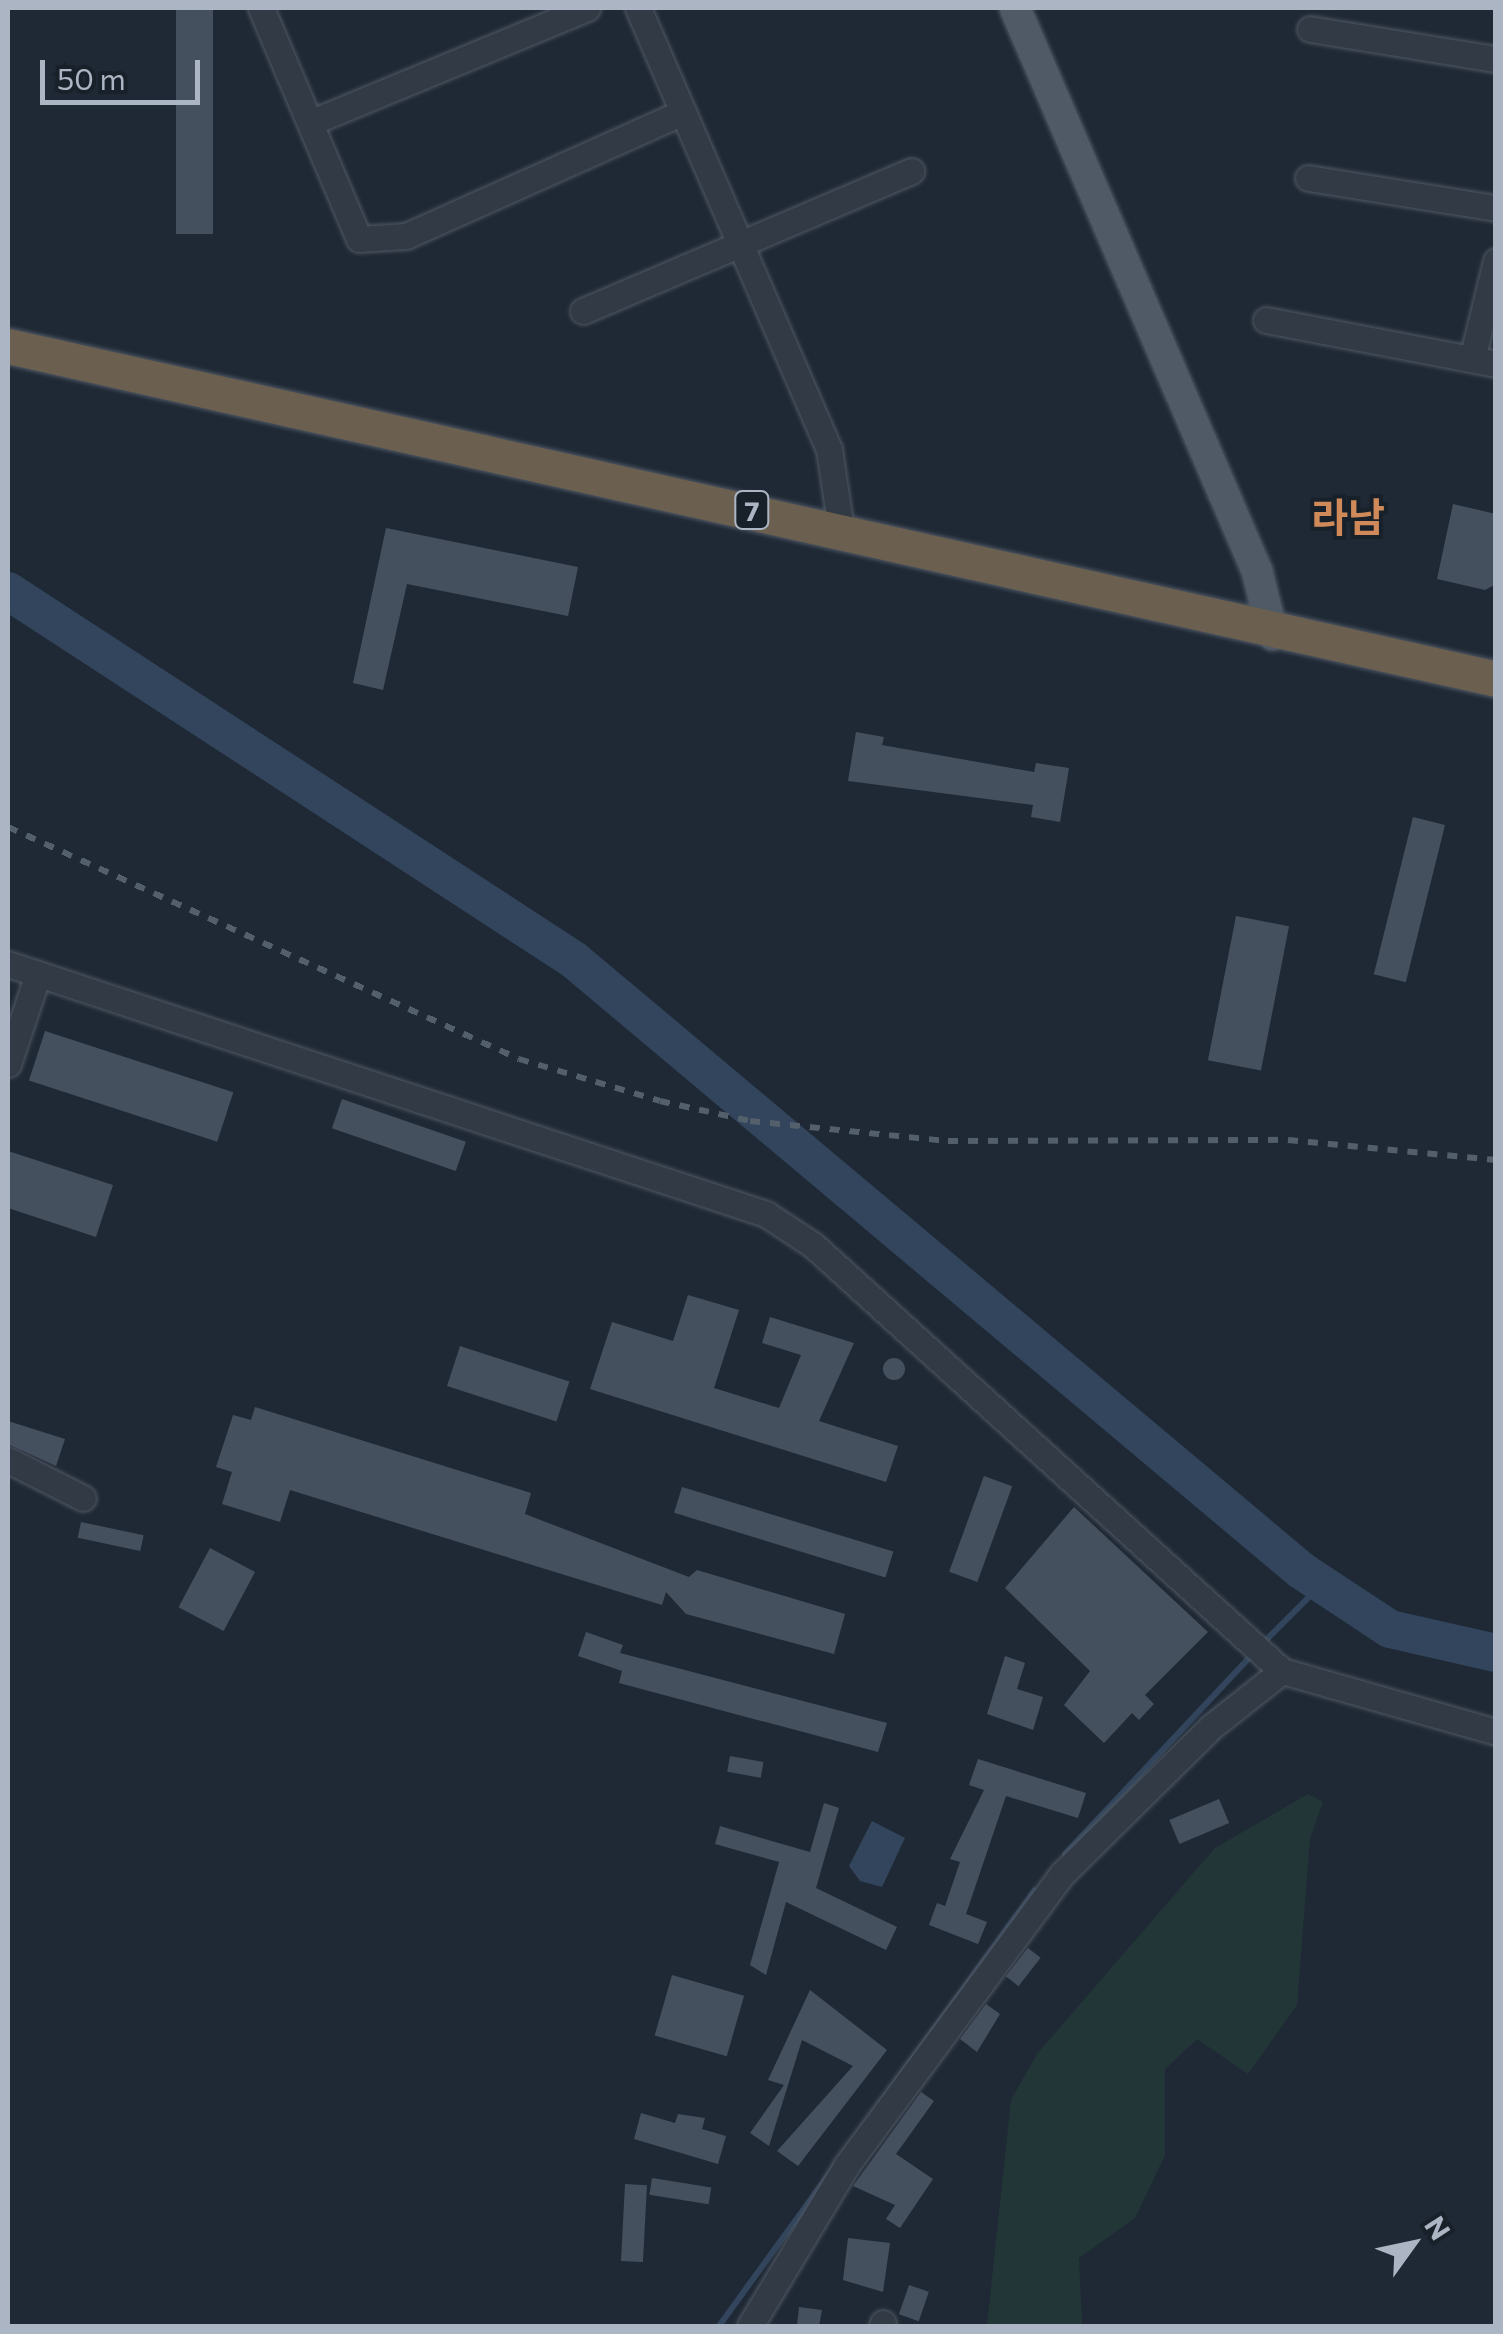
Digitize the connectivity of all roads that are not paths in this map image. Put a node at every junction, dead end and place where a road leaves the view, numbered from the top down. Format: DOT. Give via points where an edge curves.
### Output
graph roads {
  1 [pos="261,8"];
  2 [pos="586,8"];
  3 [pos="638,8"];
  4 [pos="1015,8"];
  5 [pos="1310,29"];
  6 [pos="1496,59"];
  7 [pos="683,112"];
  8 [pos="312,122"];
  9 [pos="912,171"];
  10 [pos="1308,178"];
  11 [pos="1496,208"];
  12 [pos="741,244"];
  13 [pos="1496,261"];
  14 [pos="583,311"];
  15 [pos="1266,320"];
  16 [pos="8,346"];
  17 [pos="1484,362"];
  18 [pos="841,529"];
  19 [pos="1272,635"];
  20 [pos="1496,679"];
  21 [pos="8,964"];
  22 [pos="38,974"];
  23 [pos="8,1064"];
  24 [pos="8,1460"];
  25 [pos="83,1498"];
  26 [pos="1282,1671"];
  27 [pos="1496,1732"];
  28 [pos="750,2326"];
  1 -- 8 [label="street"];
  2 -- 8 [label="street"];
  3 -- 7 [label="street"];
  4 -- 19 [label="main road" via="1257,572"];
  5 -- 6 [label="street"];
  7 -- 8 [label="street" via="406,236 359,239"];
  7 -- 12 [label="street"];
  9 -- 12 [label="street"];
  10 -- 11 [label="street"];
  12 -- 14 [label="street"];
  12 -- 18 [label="street" via="830,449"];
  13 -- 17 [label="street"];
  15 -- 17 [label="street"];
  16 -- 18 [label="highway, 7"];
  18 -- 19 [label="highway, 7"];
  19 -- 20 [label="highway, 7"];
  21 -- 22 [label="street"];
  22 -- 23 [label="street"];
  22 -- 26 [label="street" via="787,1225"];
  24 -- 25 [label="street"];
  26 -- 27 [label="street"];
  26 -- 28 [label="street" via="1211,1727 1062,1874 846,2166"];
}
